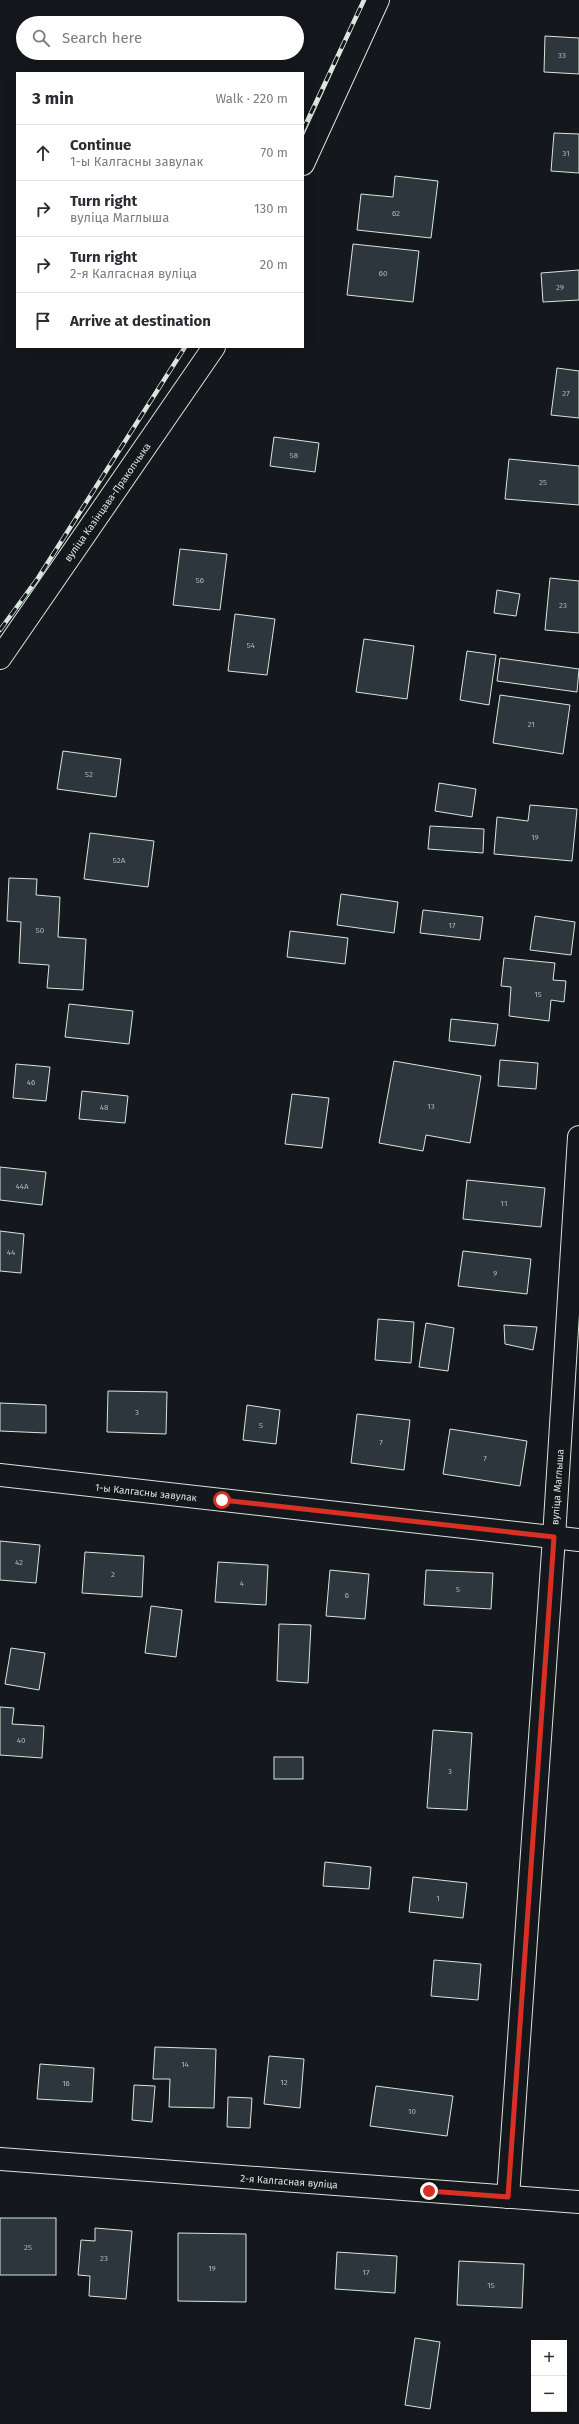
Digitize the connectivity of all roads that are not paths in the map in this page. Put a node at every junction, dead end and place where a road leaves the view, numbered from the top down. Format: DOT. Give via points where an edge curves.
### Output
graph roads {
  1 [pos="378,0"];
  2 [pos="304,162"];
  3 [pos="213,348"];
  4 [pos="0,658"];
  5 [pos="579,1137"];
  6 [pos="0,1475"];
  7 [pos="554,1537"];
  8 [pos="579,1540"];
  9 [pos="0,2159"];
  10 [pos="508,2197"];
  11 [pos="579,2202"];
  1 -- 2 [label="street"];
  3 -- 4 [label="street, вуліца Казінцава-Пракопчыка"];
  5 -- 7 [label="street, вуліца Маглыша"];
  6 -- 7 [label="street, 1-ы Калгасны завулак"];
  7 -- 8 [label="street, 1-ы Калгасны завулак"];
  7 -- 10 [label="street, вуліца Маглыша"];
  9 -- 10 [label="street, 2-я Калгасная вуліца"];
  10 -- 11 [label="street, 2-я Калгасная вуліца"];
}
